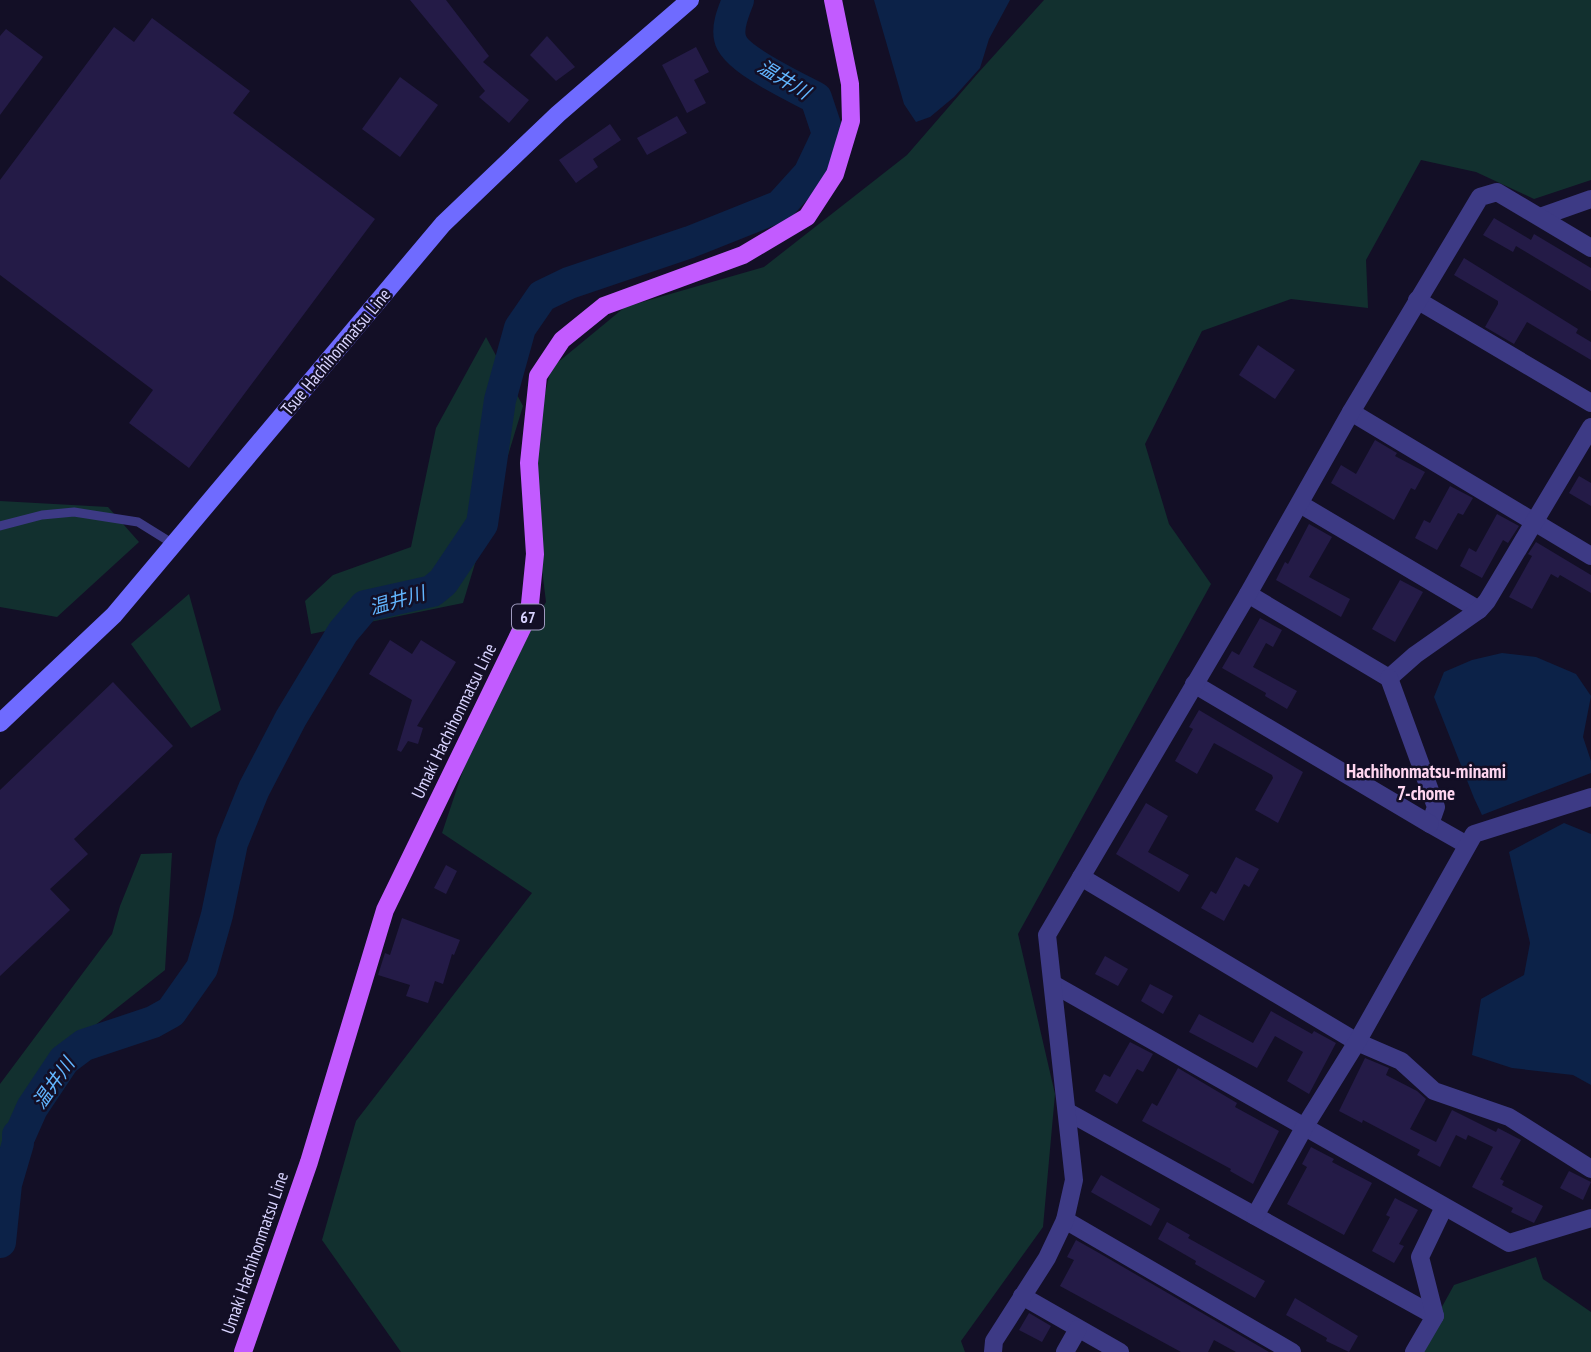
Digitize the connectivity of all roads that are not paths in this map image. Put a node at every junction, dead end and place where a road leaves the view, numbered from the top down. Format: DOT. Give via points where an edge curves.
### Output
graph roads {
  1 [pos="690,0"];
  2 [pos="832,0"];
  3 [pos="1591,199"];
  4 [pos="1540,217"];
  5 [pos="1591,248"];
  6 [pos="1417,300"];
  7 [pos="1591,403"];
  8 [pos="1351,412"];
  9 [pos="1591,427"];
  10 [pos="1300,504"];
  11 [pos="1534,523"];
  12 [pos="0,526"];
  13 [pos="175,545"];
  14 [pos="1591,556"];
  15 [pos="1248,594"];
  16 [pos="1479,610"];
  17 [pos="1389,678"];
  18 [pos="1194,684"];
  19 [pos="0,723"];
  20 [pos="1591,797"];
  21 [pos="1430,824"];
  22 [pos="1467,845"];
  23 [pos="1081,877"];
  24 [pos="1053,984"];
  25 [pos="1357,1042"];
  26 [pos="1068,1112"];
  27 [pos="1305,1126"];
  28 [pos="1591,1169"];
  29 [pos="1444,1207"];
  30 [pos="1255,1216"];
  31 [pos="1591,1219"];
  32 [pos="1065,1220"];
  33 [pos="1023,1296"];
  34 [pos="1435,1316"];
  35 [pos="1078,1329"];
  36 [pos="243,1352"];
  37 [pos="993,1352"];
  38 [pos="1065,1352"];
  39 [pos="1120,1352"];
  40 [pos="1292,1352"];
  41 [pos="1414,1352"];
  1 -- 13 [label="main road, Tsue Hachihonmatsu Line" via="558,114 443,224"];
  2 -- 36 [label="main road, Umaki Hachihonmatsu Line / 67" via="850,84 851,121 835,174 807,217 743,255 604,306 562,340 538,376 529,463 536,554 529,614 385,910 309,1162"];
  3 -- 4 [label="street"];
  4 -- 5 [label="street"];
  4 -- 6 [label="street" via="1497,192 1480,197"];
  6 -- 7 [label="street"];
  6 -- 8 [label="street"];
  8 -- 10 [label="street"];
  8 -- 11 [label="street"];
  9 -- 11 [label="street"];
  10 -- 15 [label="street"];
  10 -- 16 [label="street"];
  11 -- 14 [label="street"];
  11 -- 16 [label="street"];
  12 -- 13 [label="lane" via="74,512 138,522"];
  13 -- 19 [label="main road, Tsue Hachihonmatsu Line" via="114,615"];
  15 -- 17 [label="street"];
  15 -- 18 [label="street"];
  16 -- 17 [label="street"];
  17 -- 21 [label="street" via="1436,807"];
  18 -- 21 [label="street"];
  18 -- 23 [label="street"];
  20 -- 22 [label="street" via="1474,834"];
  21 -- 22 [label="street"];
  22 -- 25 [label="street"];
  23 -- 24 [label="street" via="1047,935"];
  23 -- 25 [label="street"];
  24 -- 26 [label="street"];
  24 -- 27 [label="street"];
  25 -- 27 [label="street"];
  25 -- 28 [label="street" via="1401,1061 1434,1090 1509,1117"];
  26 -- 30 [label="street"];
  26 -- 32 [label="street" via="1074,1180"];
  27 -- 29 [label="street"];
  27 -- 30 [label="street"];
  29 -- 31 [label="street" via="1509,1243"];
  29 -- 34 [label="street" via="1420,1257"];
  30 -- 34 [label="street"];
  32 -- 33 [label="street"];
  32 -- 40 [label="street"];
  33 -- 35 [label="street"];
  33 -- 37 [label="street"];
  34 -- 41 [label="street"];
  35 -- 38 [label="street"];
  35 -- 39 [label="street"];
}
